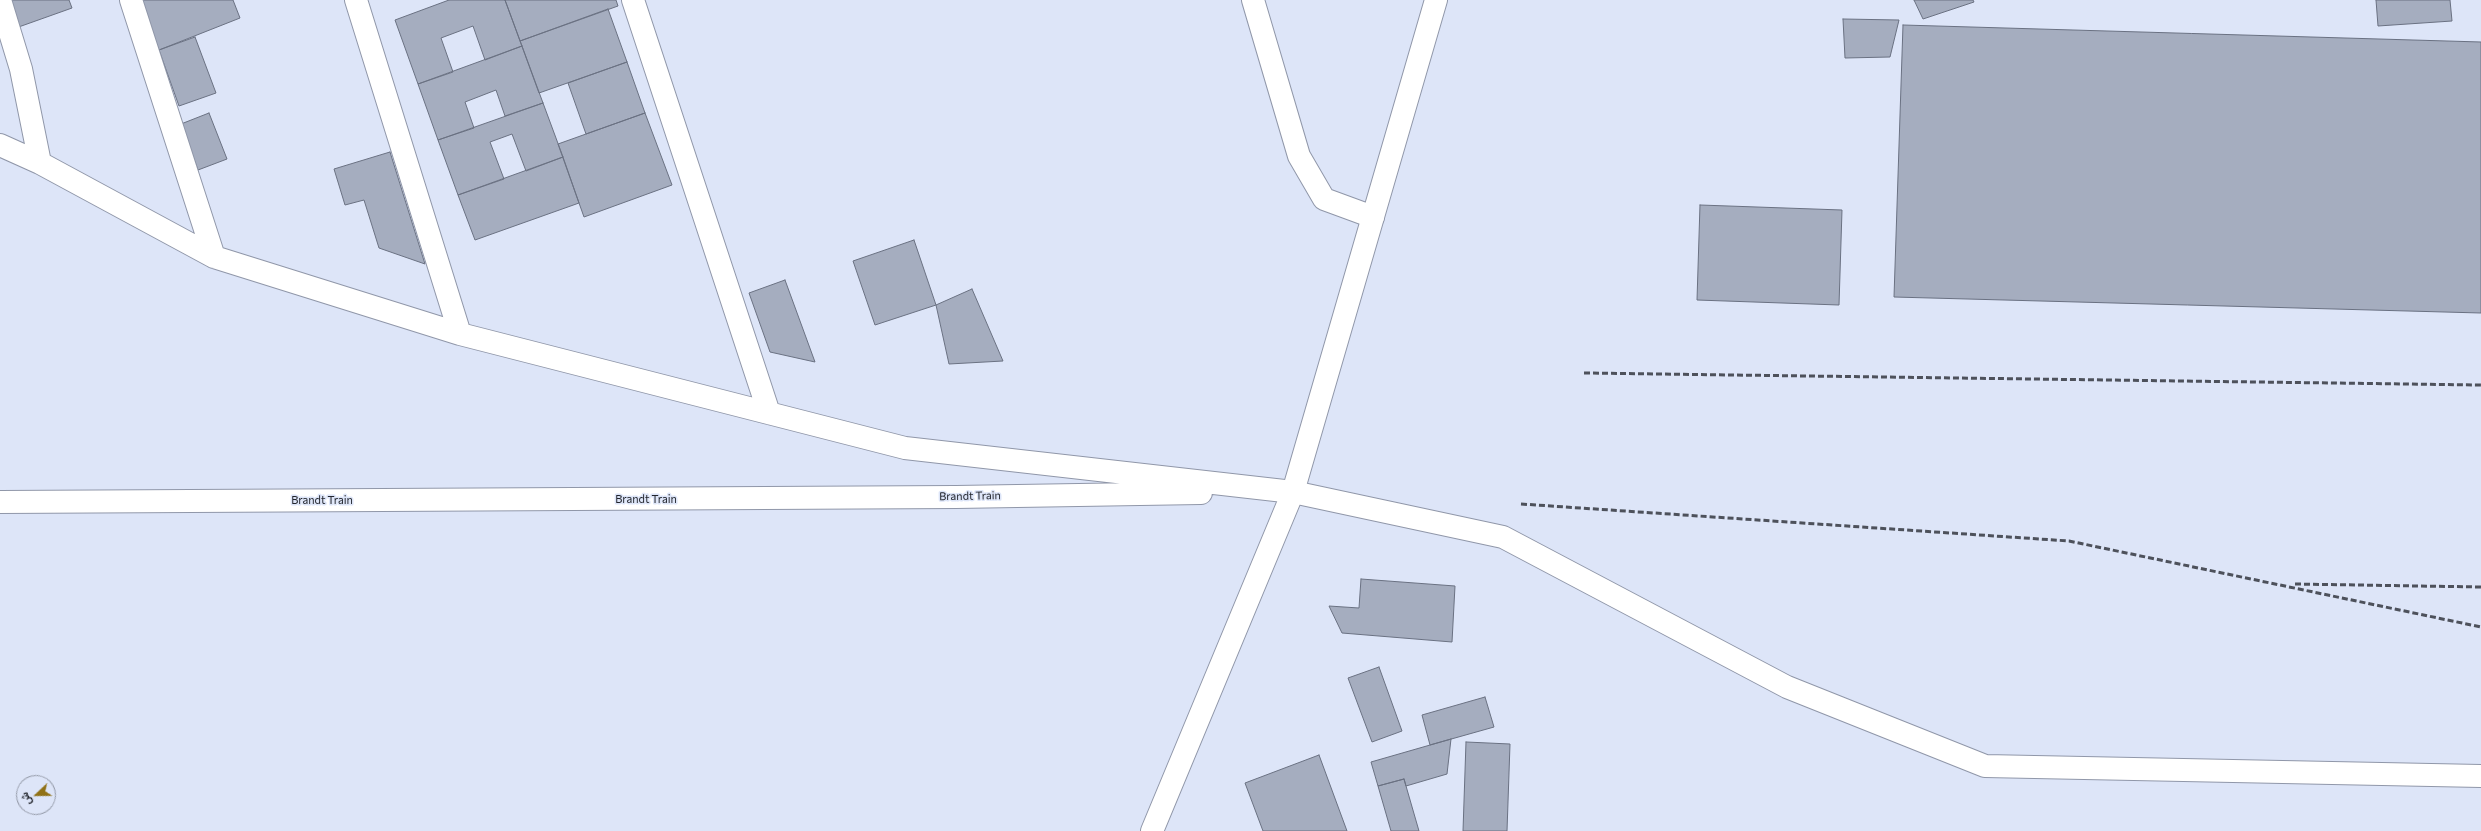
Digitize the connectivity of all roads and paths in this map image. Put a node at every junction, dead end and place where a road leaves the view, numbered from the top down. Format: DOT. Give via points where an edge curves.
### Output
graph roads {
  1 [pos="0,0"];
  2 [pos="131,0"];
  3 [pos="356,0"];
  4 [pos="633,0"];
  5 [pos="1253,0"];
  6 [pos="1436,0"];
  7 [pos="0,145"];
  8 [pos="40,163"];
  9 [pos="1373,217"];
  10 [pos="214,257"];
  11 [pos="460,334"];
  12 [pos="769,413"];
  13 [pos="1293,492"];
  14 [pos="0,502"];
  15 [pos="2481,776"];
  16 [pos="1152,831"];
  1 -- 8 [label="street" via="21,69"];
  2 -- 10 [label="street"];
  3 -- 11 [label="street"];
  4 -- 12 [label="street"];
  5 -- 9 [label="street" via="1299,156 1324,199"];
  6 -- 9 [label="street"];
  7 -- 8 [label="street"];
  8 -- 10 [label="street"];
  9 -- 13 [label="street"];
  10 -- 11 [label="street"];
  11 -- 12 [label="street"];
  12 -- 13 [label="street" via="905,448"];
  13 -- 14 [label="street, Brandt Train" via="956,497"];
  13 -- 15 [label="street" via="1503,537 1788,687 1985,766"];
  13 -- 16 [label="street"];
}
